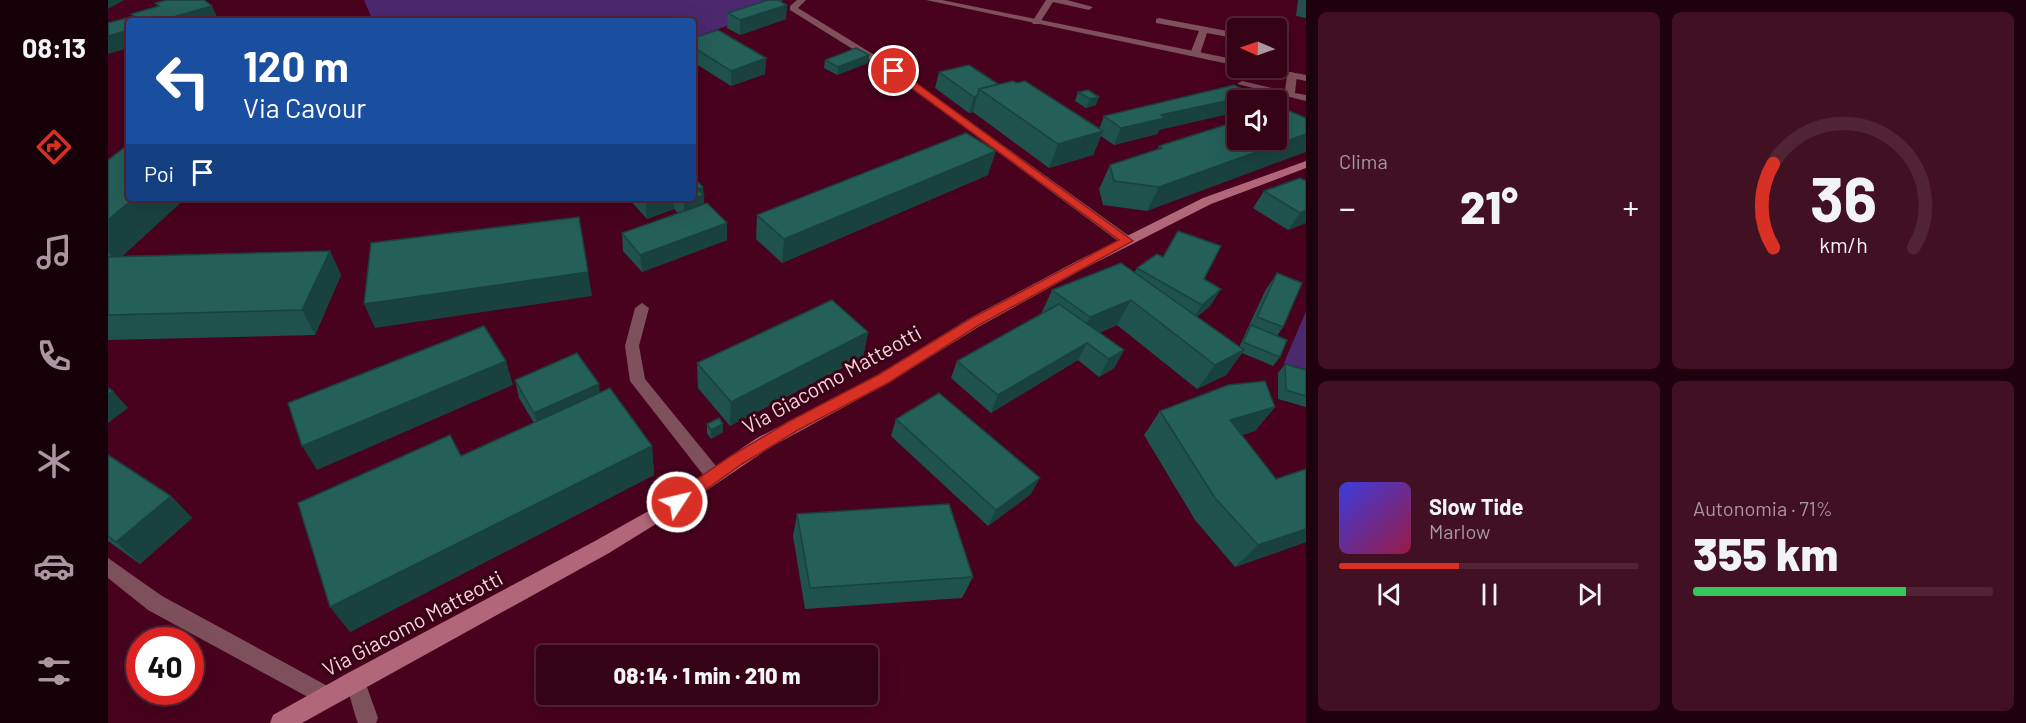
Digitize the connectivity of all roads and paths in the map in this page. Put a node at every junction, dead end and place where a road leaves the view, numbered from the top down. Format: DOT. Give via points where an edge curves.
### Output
graph roads {
  1 [pos="802,0"];
  2 [pos="930,0"];
  3 [pos="1050,0"];
  4 [pos="1055,0"];
  5 [pos="1089,7"];
  6 [pos="1159,21"];
  7 [pos="1036,22"];
  8 [pos="1204,29"];
  9 [pos="1227,34"];
  10 [pos="1195,54"];
  11 [pos="1227,61"];
  12 [pos="1287,74"];
  13 [pos="1292,75"];
  14 [pos="1306,78"];
  15 [pos="1242,84"];
  16 [pos="1290,95"];
  17 [pos="1306,98"];
  18 [pos="1306,164"];
  19 [pos="1127,241"];
  20 [pos="642,308"];
  21 [pos="714,476"];
  22 [pos="108,567"];
  23 [pos="355,680"];
  24 [pos="326,696"];
  25 [pos="367,718"];
  26 [pos="281,723"];
  1 -- 19 [label="street" via="793,8 894,71"];
  2 -- 7 [label="street"];
  3 -- 7 [label="street"];
  4 -- 5 [label="street"];
  6 -- 8 [label="street"];
  7 -- 10 [label="street"];
  8 -- 9 [label="street"];
  8 -- 10 [label="street"];
  10 -- 11 [label="street"];
  12 -- 13 [label="street"];
  13 -- 14 [label="street"];
  13 -- 16 [label="street"];
  15 -- 16 [label="street"];
  16 -- 17 [label="street"];
  18 -- 19 [label="street, Via Giacomo Matteotti" via="1207,201"];
  19 -- 21 [label="street, Via Giacomo Matteotti" via="975,322"];
  20 -- 21 [label="street" via="632,346 638,381"];
  21 -- 23 [label="street, Via Giacomo Matteotti" via="602,547"];
  22 -- 24 [label="street" via="155,603"];
  23 -- 24 [label="street, Via Giacomo Matteotti"];
  23 -- 25 [label="street"];
  24 -- 26 [label="street, Via Giacomo Matteotti"];
}
